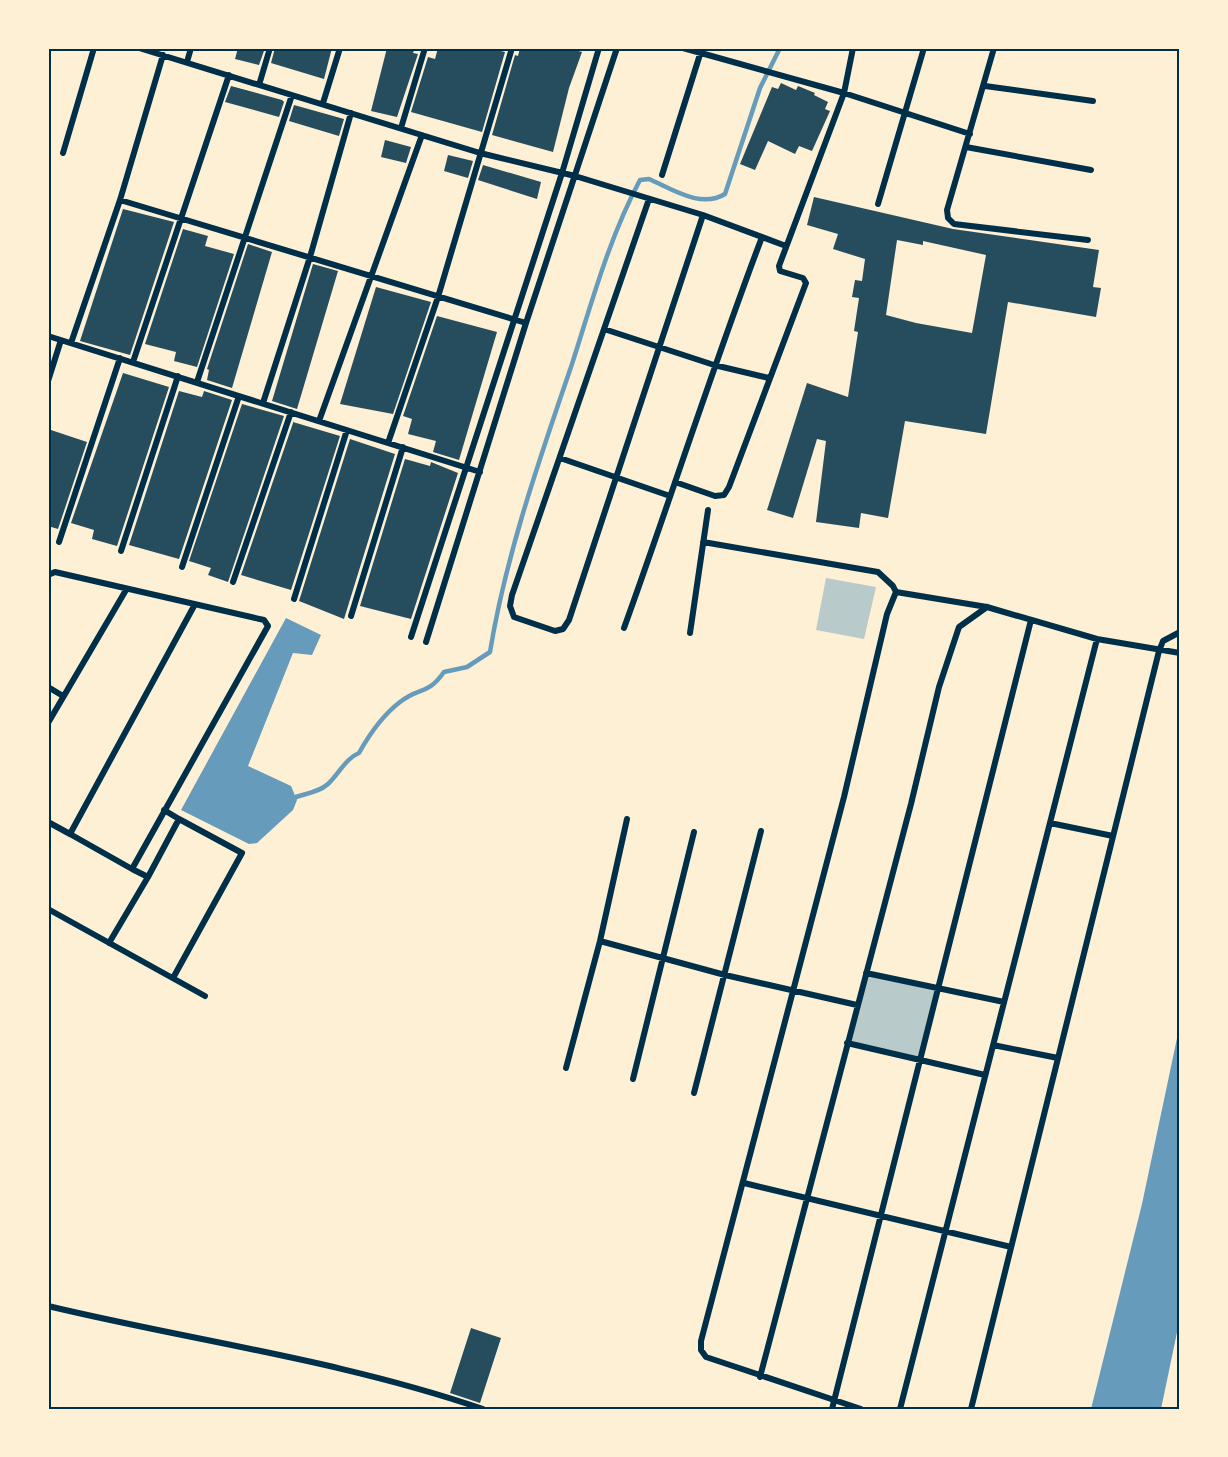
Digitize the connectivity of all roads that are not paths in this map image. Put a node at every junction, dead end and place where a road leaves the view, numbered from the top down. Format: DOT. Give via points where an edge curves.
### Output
graph roads {
  1 [pos="94,48"];
  2 [pos="140,48"];
  3 [pos="191,48"];
  4 [pos="270,48"];
  5 [pos="340,48"];
  6 [pos="425,48"];
  7 [pos="512,48"];
  8 [pos="599,48"];
  9 [pos="617,48"];
  10 [pos="683,48"];
  11 [pos="853,48"];
  12 [pos="924,48"];
  13 [pos="994,48"];
  14 [pos="701,51"];
  15 [pos="163,55"];
  16 [pos="187,62"];
  17 [pos="229,75"];
  18 [pos="259,85"];
  19 [pos="985,86"];
  20 [pos="844,93"];
  21 [pos="292,95"];
  22 [pos="1093,101"];
  23 [pos="323,103"];
  24 [pos="351,113"];
  25 [pos="905,114"];
  26 [pos="400,128"];
  27 [pos="970,134"];
  28 [pos="422,135"];
  29 [pos="966,147"];
  30 [pos="63,153"];
  31 [pos="480,153"];
  32 [pos="1091,170"];
  33 [pos="562,173"];
  34 [pos="662,175"];
  35 [pos="575,176"];
  36 [pos="646,198"];
  37 [pos="120,200"];
  38 [pos="878,204"];
  39 [pos="703,215"];
  40 [pos="182,219"];
  41 [pos="762,237"];
  42 [pos="246,238"];
  43 [pos="1088,240"];
  44 [pos="786,246"];
  45 [pos="310,257"];
  46 [pos="373,277"];
  47 [pos="438,297"];
  48 [pos="512,320"];
  49 [pos="526,324"];
  50 [pos="604,329"];
  51 [pos="48,336"];
  52 [pos="62,340"];
  53 [pos="71,343"];
  54 [pos="658,348"];
  55 [pos="120,358"];
  56 [pos="132,362"];
  57 [pos="714,365"];
  58 [pos="178,376"];
  59 [pos="769,378"];
  60 [pos="48,381"];
  61 [pos="197,382"];
  62 [pos="240,396"];
  63 [pos="263,403"];
  64 [pos="291,412"];
  65 [pos="320,421"];
  66 [pos="347,430"];
  67 [pos="388,443"];
  68 [pos="403,447"];
  69 [pos="560,458"];
  70 [pos="466,467"];
  71 [pos="480,472"];
  72 [pos="616,476"];
  73 [pos="675,482"];
  74 [pos="670,496"];
  75 [pos="708,510"];
  76 [pos="59,542"];
  77 [pos="703,542"];
  78 [pos="122,550"];
  79 [pos="182,567"];
  80 [pos="48,574"];
  81 [pos="233,582"];
  82 [pos="126,590"];
  83 [pos="896,592"];
  84 [pos="294,599"];
  85 [pos="194,606"];
  86 [pos="987,607"];
  87 [pos="351,616"];
  88 [pos="1030,620"];
  89 [pos="624,628"];
  90 [pos="1180,632"];
  91 [pos="690,633"];
  92 [pos="411,637"];
  93 [pos="1097,639"];
  94 [pos="426,642"];
  95 [pos="1160,651"];
  96 [pos="1180,653"];
  97 [pos="48,687"];
  98 [pos="63,696"];
  99 [pos="48,723"];
  100 [pos="164,810"];
  101 [pos="179,819"];
  102 [pos="627,819"];
  103 [pos="48,822"];
  104 [pos="1050,823"];
  105 [pos="761,831"];
  106 [pos="694,832"];
  107 [pos="70,834"];
  108 [pos="1113,836"];
  109 [pos="132,869"];
  110 [pos="148,877"];
  111 [pos="48,909"];
  112 [pos="600,941"];
  113 [pos="109,943"];
  114 [pos="662,958"];
  115 [pos="866,973"];
  116 [pos="725,975"];
  117 [pos="172,978"];
  118 [pos="938,988"];
  119 [pos="794,992"];
  120 [pos="205,996"];
  121 [pos="1004,1002"];
  122 [pos="857,1005"];
  123 [pos="847,1043"];
  124 [pos="993,1045"];
  125 [pos="1058,1058"];
  126 [pos="920,1060"];
  127 [pos="566,1068"];
  128 [pos="985,1075"];
  129 [pos="633,1079"];
  130 [pos="694,1093"];
  131 [pos="744,1183"];
  132 [pos="807,1199"];
  133 [pos="880,1218"];
  134 [pos="945,1233"];
  135 [pos="1011,1247"];
  136 [pos="48,1306"];
  137 [pos="760,1377"];
  138 [pos="833,1406"];
  139 [pos="483,1409"];
  140 [pos="861,1409"];
  141 [pos="900,1409"];
  142 [pos="971,1409"];
  1 -- 30 [label="street"];
  2 -- 15 [label="street"];
  3 -- 16 [label="street"];
  4 -- 18 [label="street"];
  5 -- 23 [label="street"];
  6 -- 26 [label="street"];
  7 -- 31 [label="street"];
  8 -- 33 [label="street"];
  9 -- 35 [label="street"];
  10 -- 14 [label="street"];
  11 -- 20 [label="street"];
  12 -- 25 [label="street"];
  13 -- 19 [label="street"];
  14 -- 20 [label="street"];
  14 -- 34 [label="street"];
  15 -- 16 [label="street"];
  15 -- 37 [label="street"];
  16 -- 17 [label="street"];
  17 -- 18 [label="street"];
  17 -- 40 [label="street"];
  18 -- 21 [label="street"];
  19 -- 22 [label="street"];
  19 -- 27 [label="street"];
  20 -- 25 [label="street"];
  20 -- 44 [label="street"];
  21 -- 23 [label="street"];
  21 -- 42 [label="street"];
  23 -- 24 [label="street"];
  24 -- 26 [label="street"];
  24 -- 45 [label="street"];
  25 -- 27 [label="street"];
  25 -- 38 [label="street"];
  26 -- 28 [label="street"];
  27 -- 29 [label="street"];
  28 -- 31 [label="street"];
  28 -- 46 [label="street"];
  29 -- 32 [label="street"];
  29 -- 43 [label="street" via="947,210 954,224"];
  31 -- 33 [label="street"];
  31 -- 47 [label="street"];
  33 -- 35 [label="street"];
  33 -- 48 [label="street"];
  35 -- 36 [label="street"];
  35 -- 49 [label="street"];
  36 -- 39 [label="street"];
  36 -- 50 [label="street"];
  37 -- 40 [label="street"];
  37 -- 53 [label="street"];
  39 -- 41 [label="street"];
  39 -- 54 [label="street"];
  40 -- 42 [label="street"];
  40 -- 56 [label="street"];
  41 -- 44 [label="street"];
  41 -- 57 [label="street"];
  42 -- 45 [label="street"];
  42 -- 61 [label="street"];
  44 -- 59 [label="street" via="778,269 803,278 806,283"];
  45 -- 46 [label="street"];
  45 -- 63 [label="street"];
  46 -- 47 [label="street"];
  46 -- 65 [label="street"];
  47 -- 48 [label="street"];
  47 -- 67 [label="street"];
  48 -- 49 [label="street"];
  48 -- 70 [label="street"];
  49 -- 71 [label="street"];
  50 -- 54 [label="street"];
  50 -- 69 [label="street"];
  51 -- 52 [label="street"];
  52 -- 53 [label="street"];
  52 -- 60 [label="street"];
  53 -- 55 [label="street"];
  54 -- 57 [label="street"];
  54 -- 72 [label="street"];
  55 -- 56 [label="street"];
  55 -- 76 [label="street"];
  56 -- 58 [label="street"];
  57 -- 59 [label="street"];
  57 -- 73 [label="street"];
  58 -- 61 [label="street"];
  58 -- 78 [label="street"];
  59 -- 73 [label="street" via="724,495 715,496"];
  61 -- 62 [label="street"];
  62 -- 63 [label="street"];
  62 -- 79 [label="street"];
  63 -- 64 [label="street"];
  64 -- 65 [label="street"];
  64 -- 81 [label="street"];
  65 -- 66 [label="street"];
  66 -- 67 [label="street"];
  66 -- 84 [label="street"];
  67 -- 68 [label="street"];
  68 -- 70 [label="street"];
  68 -- 87 [label="street"];
  69 -- 72 [label="street"];
  69 -- 72 [label="street" via="510,606 514,617 555,631 563,629 569,620"];
  70 -- 71 [label="street"];
  70 -- 92 [label="street"];
  71 -- 94 [label="street"];
  72 -- 74 [label="street"];
  73 -- 74 [label="street"];
  74 -- 89 [label="street"];
  75 -- 77 [label="street"];
  77 -- 83 [label="street" via="878,572"];
  77 -- 91 [label="street"];
  80 -- 82 [label="street" via="55,572"];
  82 -- 85 [label="street"];
  82 -- 98 [label="street"];
  83 -- 86 [label="street"];
  83 -- 119 [label="street" via="887,614"];
  85 -- 100 [label="street" via="264,620 268,626"];
  85 -- 107 [label="street"];
  86 -- 88 [label="street"];
  86 -- 115 [label="street" via="959,627 939,687"];
  88 -- 93 [label="street"];
  88 -- 118 [label="street"];
  90 -- 95 [label="street" via="1163,642"];
  93 -- 95 [label="street"];
  93 -- 104 [label="street"];
  95 -- 96 [label="street"];
  95 -- 108 [label="street"];
  97 -- 98 [label="street"];
  98 -- 99 [label="street"];
  100 -- 101 [label="street"];
  100 -- 109 [label="street"];
  101 -- 110 [label="street"];
  101 -- 117 [label="street" via="242,853"];
  102 -- 112 [label="street"];
  103 -- 107 [label="street"];
  104 -- 108 [label="street"];
  104 -- 121 [label="street"];
  105 -- 116 [label="street"];
  106 -- 114 [label="street"];
  107 -- 109 [label="street"];
  108 -- 125 [label="street"];
  109 -- 110 [label="street"];
  110 -- 113 [label="street"];
  111 -- 113 [label="street"];
  112 -- 114 [label="street"];
  112 -- 127 [label="street"];
  113 -- 117 [label="street"];
  114 -- 116 [label="street"];
  114 -- 129 [label="street"];
  115 -- 118 [label="street"];
  115 -- 122 [label="street"];
  116 -- 119 [label="street"];
  116 -- 130 [label="street"];
  117 -- 120 [label="street"];
  118 -- 121 [label="street"];
  118 -- 126 [label="street"];
  119 -- 122 [label="street"];
  119 -- 131 [label="street"];
  121 -- 124 [label="street"];
  122 -- 123 [label="street"];
  123 -- 126 [label="street"];
  123 -- 132 [label="street"];
  124 -- 125 [label="street"];
  124 -- 128 [label="street"];
  125 -- 135 [label="street"];
  126 -- 128 [label="street"];
  126 -- 133 [label="street"];
  128 -- 134 [label="street"];
  131 -- 132 [label="street"];
  131 -- 137 [label="street" via="701,1350 706,1357"];
  132 -- 133 [label="street"];
  132 -- 137 [label="street"];
  133 -- 134 [label="street"];
  133 -- 138 [label="street"];
  134 -- 135 [label="street"];
  134 -- 141 [label="street"];
  135 -- 142 [label="street"];
  136 -- 139 [label="street" via="133,1327 318,1361"];
  137 -- 138 [label="street"];
  138 -- 140 [label="street"];
}
